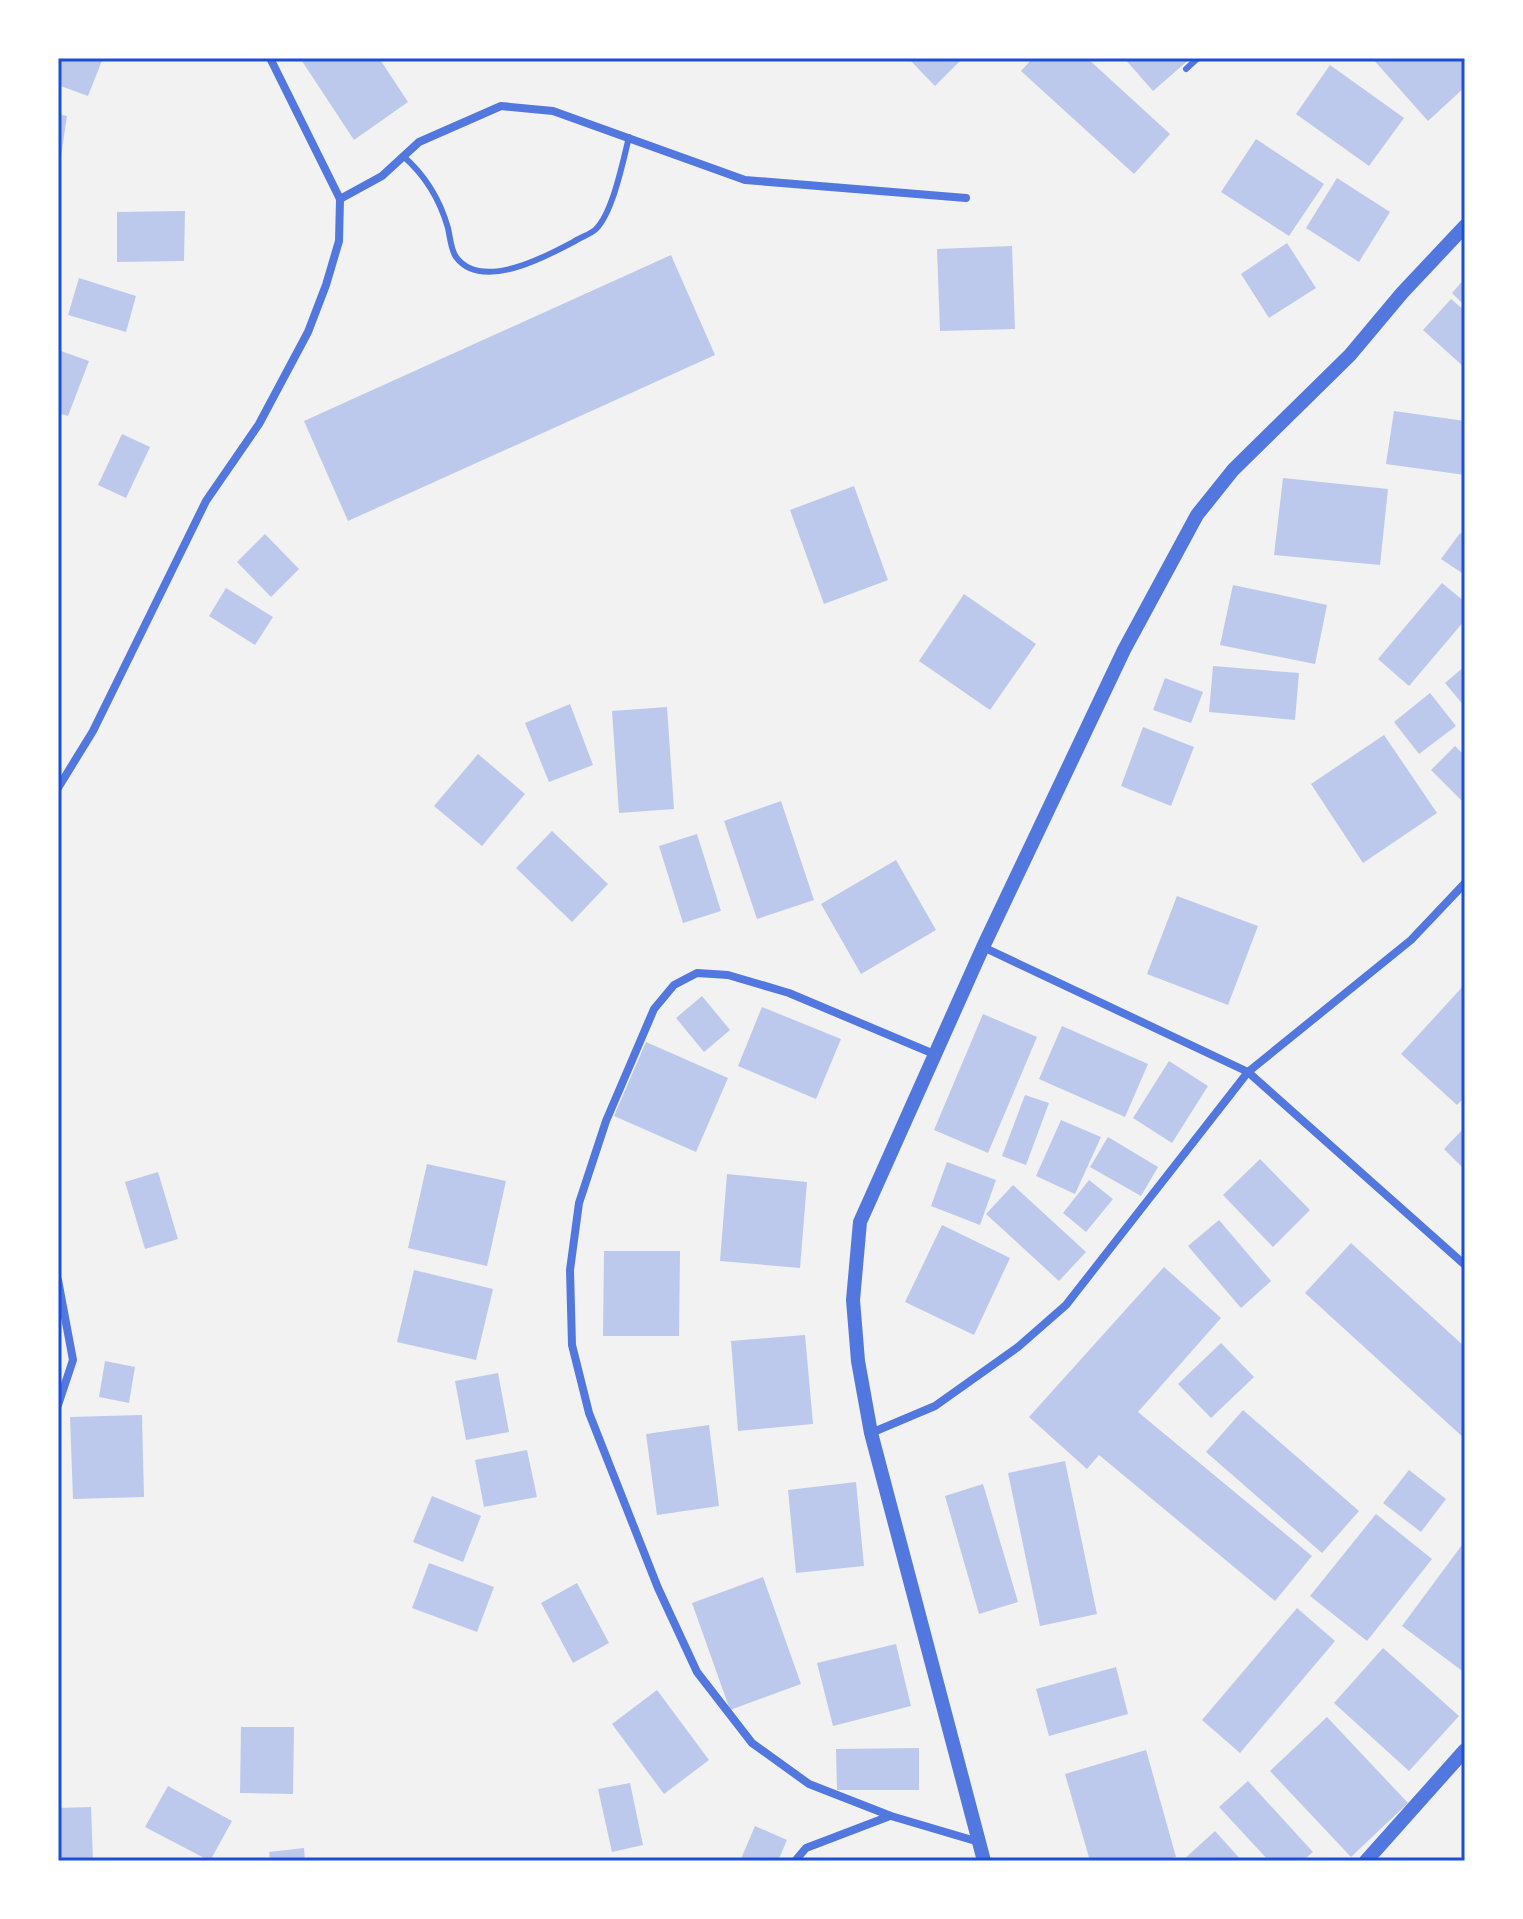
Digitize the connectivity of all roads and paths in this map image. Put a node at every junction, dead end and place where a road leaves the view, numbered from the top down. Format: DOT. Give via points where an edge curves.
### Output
graph roads {
  1 [pos="270,58"];
  2 [pos="1198,58"];
  3 [pos="1186,69"];
  4 [pos="629,137"];
  5 [pos="403,156"];
  6 [pos="966,198"];
  7 [pos="340,199"];
  8 [pos="1465,226"];
  9 [pos="58,788"];
  10 [pos="1465,883"];
  11 [pos="983,947"];
  12 [pos="934,1054"];
  13 [pos="1248,1072"];
  14 [pos="1465,1265"];
  15 [pos="58,1280"];
  16 [pos="58,1405"];
  17 [pos="871,1433"];
  18 [pos="1465,1750"];
  19 [pos="891,1816"];
  20 [pos="980,1842"];
  21 [pos="795,1861"];
  22 [pos="984,1861"];
  23 [pos="1366,1861"];
  1 -- 7 [label="street"];
  2 -- 3 [label="lane"];
  4 -- 5 [label="street" via="553,111 501,106 419,142"];
  4 -- 5 [label="lane" via="614,196 597,228 512,270 469,268 455,257 439,203 418,169"];
  4 -- 6 [label="street" via="745,180"];
  5 -- 7 [label="street" via="382,176"];
  7 -- 9 [label="street" via="339,241 308,332 259,424 206,501 93,731"];
  8 -- 11 [label="street" via="1350,355 1233,470 1197,515 1124,650"];
  10 -- 13 [label="street" via="1411,940"];
  11 -- 12 [label="street"];
  11 -- 13 [label="street"];
  12 -- 17 [label="street" via="860,1222 853,1300"];
  12 -- 19 [label="street" via="789,993 728,975 697,973 674,985 654,1009 606,1121 579,1203 570,1270 572,1345 589,1413 652,1575 697,1672 752,1743 809,1784"];
  13 -- 14 [label="street"];
  13 -- 17 [label="street" via="1066,1305 935,1406"];
  15 -- 16 [label="street" via="73,1360"];
  17 -- 20 [label="street"];
  18 -- 23 [label="street"];
  19 -- 20 [label="street"];
  19 -- 21 [label="street" via="806,1848"];
  20 -- 22 [label="street"];
}
